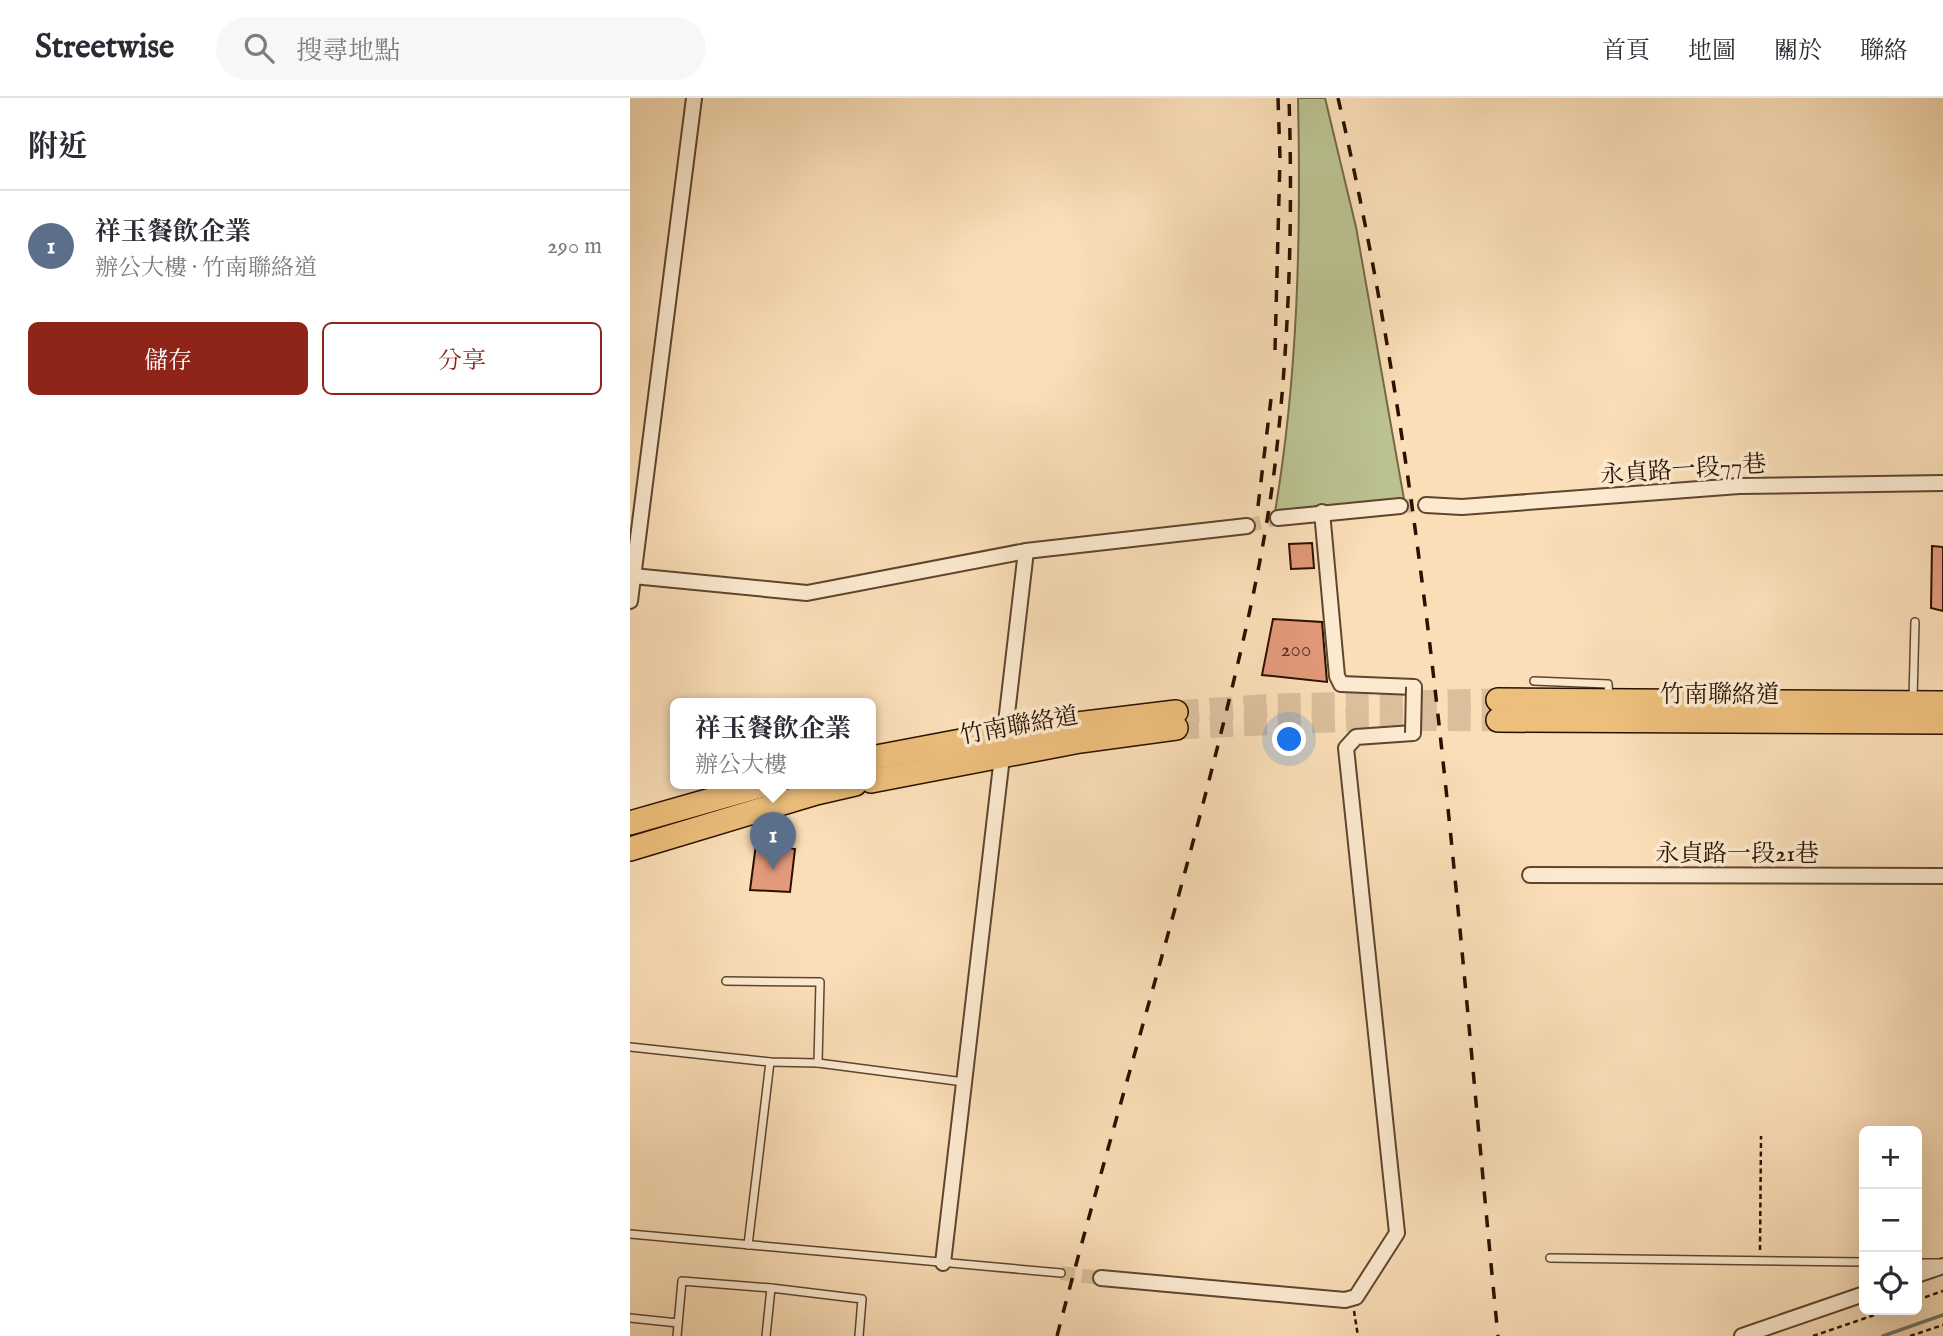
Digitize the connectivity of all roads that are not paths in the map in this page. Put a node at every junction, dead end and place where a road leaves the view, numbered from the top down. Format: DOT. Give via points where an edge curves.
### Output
graph roads {
  1 [pos="694,98"];
  2 [pos="1943,483"];
  3 [pos="1426,505"];
  4 [pos="1400,506"];
  5 [pos="1322,512"];
  6 [pos="1278,518"];
  7 [pos="1247,526"];
  8 [pos="1026,551"];
  9 [pos="632,570"];
  10 [pos="630,601"];
  11 [pos="1915,622"];
  12 [pos="1534,681"];
  13 [pos="1609,701"];
  14 [pos="1931,701"];
  15 [pos="1176,720"];
  16 [pos="1884,721"];
  17 [pos="1943,722"];
  18 [pos="1943,733"];
  19 [pos="1003,744"];
  20 [pos="876,757"];
  21 [pos="876,780"];
  22 [pos="749,789"];
  23 [pos="836,789"];
  24 [pos="630,823"];
  25 [pos="630,849"];
  26 [pos="1530,875"];
  27 [pos="1943,876"];
  28 [pos="726,981"];
  29 [pos="630,1047"];
  30 [pos="769,1062"];
  31 [pos="818,1063"];
  32 [pos="964,1082"];
  33 [pos="630,1234"];
  34 [pos="748,1245"];
  35 [pos="1549,1258"];
  36 [pos="1859,1262"];
  37 [pos="943,1263"];
  38 [pos="1922,1263"];
  39 [pos="1943,1265"];
  40 [pos="1061,1273"];
  41 [pos="1922,1273"];
  42 [pos="1101,1278"];
  43 [pos="771,1288"];
  44 [pos="1859,1296"];
  45 [pos="630,1318"];
  46 [pos="678,1323"];
  47 [pos="677,1336"];
  48 [pos="766,1336"];
  49 [pos="859,1336"];
  50 [pos="1742,1336"];
  1 -- 9 [label="street"];
  2 -- 3 [label="street, 永貞路一段77巷" via="1739,486 1462,508"];
  4 -- 5 [label="street"];
  5 -- 6 [label="street"];
  5 -- 42 [label="street, bridge" via="1341,684 1414,687 1413,733 1356,737 1346,748 1397,1233 1353,1298 1345,1300"];
  7 -- 8 [label="street"];
  8 -- 9 [label="street" via="807,593"];
  8 -- 19 [label="street"];
  9 -- 10 [label="street"];
  11 -- 14 [label="lane"];
  12 -- 13 [label="lane" via="1608,684"];
  13 -- 14 [label="main road, 竹南聯絡道"];
  13 -- 16 [label="main road, 竹南聯絡道" via="1498,710"];
  15 -- 19 [label="main road, 竹南聯絡道"];
  16 -- 17 [label="main road, 竹南聯絡道"];
  16 -- 18 [label="main road"];
  19 -- 20 [label="main road, 竹南聯絡道"];
  19 -- 21 [label="main road, 竹南聯絡道"];
  19 -- 32 [label="street"];
  22 -- 24 [label="main road"];
  23 -- 25 [label="main road"];
  26 -- 27 [label="street, 永貞路一段21巷"];
  28 -- 31 [label="lane" via="820,982"];
  29 -- 30 [label="lane"];
  30 -- 31 [label="lane"];
  30 -- 34 [label="lane"];
  31 -- 32 [label="lane"];
  32 -- 37 [label="street"];
  33 -- 34 [label="lane"];
  34 -- 37 [label="lane"];
  35 -- 36 [label="lane"];
  37 -- 40 [label="lane"];
  38 -- 39 [label="lane"];
  39 -- 41 [label="street"];
  43 -- 46 [label="lane" via="682,1280"];
  43 -- 48 [label="lane"];
  43 -- 49 [label="lane" via="862,1299"];
  44 -- 50 [label="street"];
  45 -- 46 [label="lane"];
  46 -- 47 [label="lane"];
}
